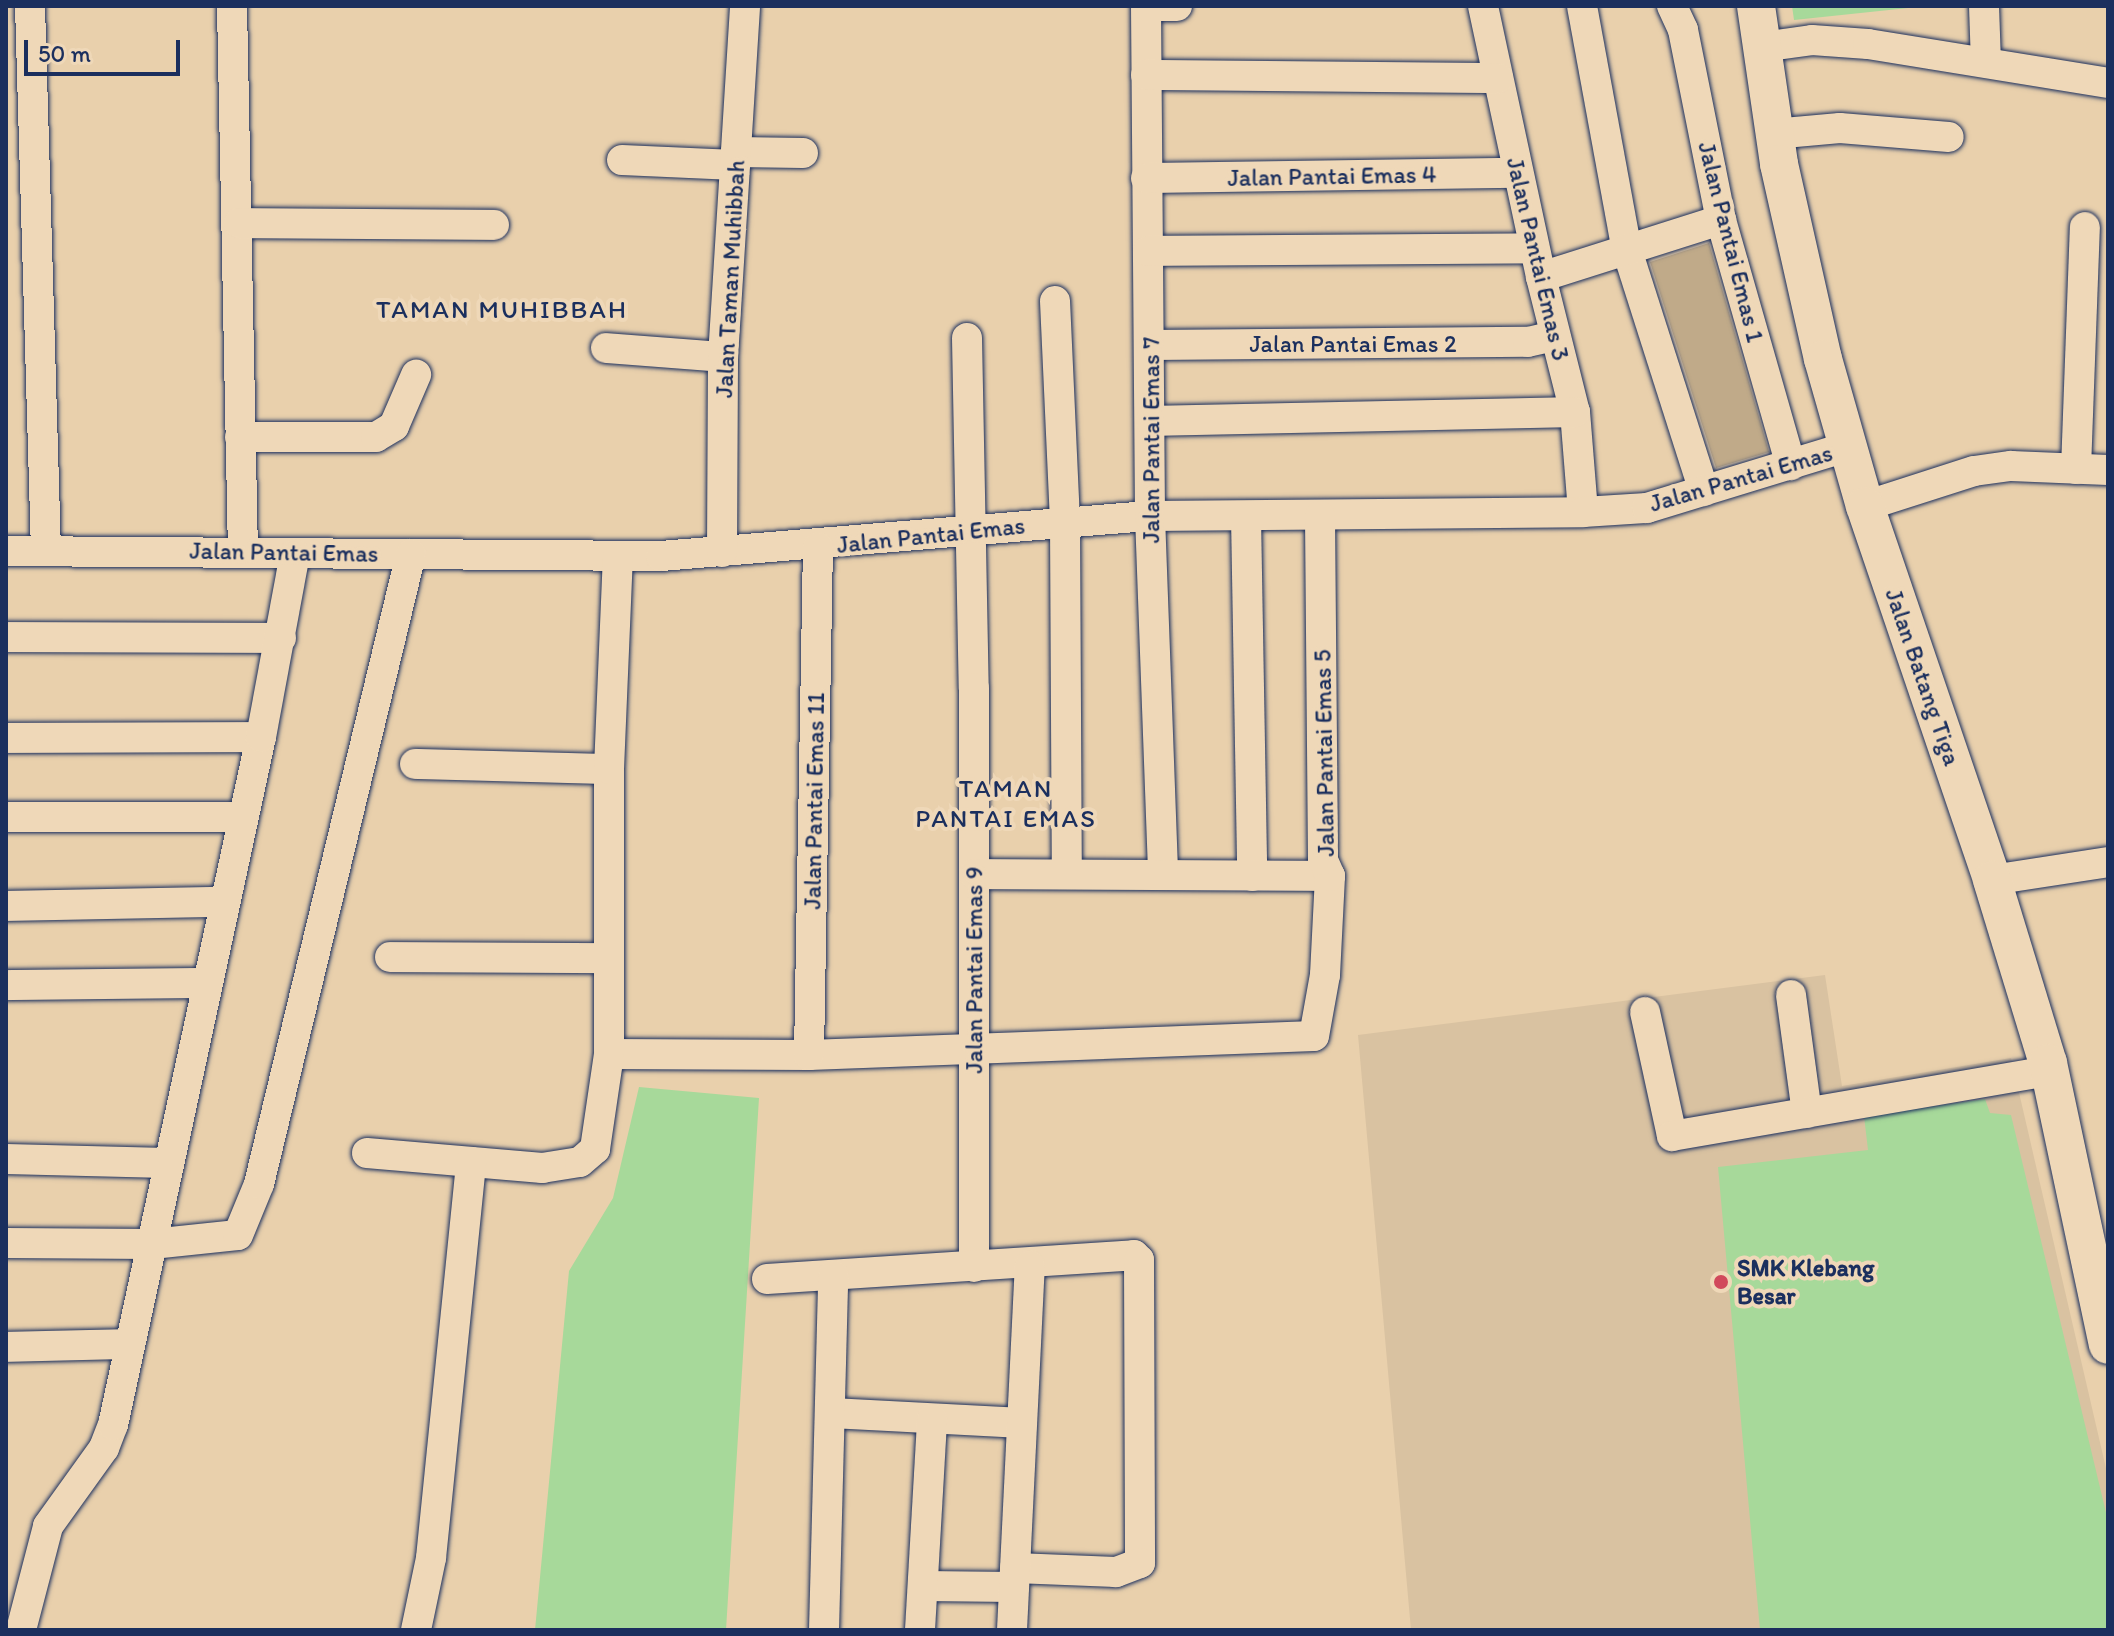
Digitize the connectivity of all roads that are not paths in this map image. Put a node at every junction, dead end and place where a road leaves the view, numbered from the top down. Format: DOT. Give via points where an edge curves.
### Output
graph roads {
  1 [pos="30,6"];
  2 [pos="232,6"];
  3 [pos="745,6"];
  4 [pos="1146,6"];
  5 [pos="1177,6"];
  6 [pos="1483,6"];
  7 [pos="1582,6"];
  8 [pos="1756,6"];
  9 [pos="1984,6"];
  10 [pos="1677,10"];
  11 [pos="1762,47"];
  12 [pos="1986,62"];
  13 [pos="1146,75"];
  14 [pos="1498,78"];
  15 [pos="2108,83"];
  16 [pos="1773,134"];
  17 [pos="1949,137"];
  18 [pos="803,153"];
  19 [pos="736,158"];
  20 [pos="622,160"];
  21 [pos="1518,173"];
  22 [pos="1146,178"];
  23 [pos="1721,220"];
  24 [pos="239,223"];
  25 [pos="494,225"];
  26 [pos="2085,227"];
  27 [pos="1627,250"];
  28 [pos="1148,251"];
  29 [pos="1537,263"];
  30 [pos="1055,301"];
  31 [pos="2095,302"];
  32 [pos="1554,336"];
  33 [pos="967,338"];
  34 [pos="1151,345"];
  35 [pos="606,348"];
  36 [pos="723,357"];
  37 [pos="416,375"];
  38 [pos="1575,412"];
  39 [pos="1151,421"];
  40 [pos="240,437"];
  41 [pos="1847,447"];
  42 [pos="1791,465"];
  43 [pos="2076,469"];
  44 [pos="2108,470"];
  45 [pos="1704,491"];
  46 [pos="1865,506"];
  47 [pos="1583,512"];
  48 [pos="1150,516"];
  49 [pos="1246,516"];
  50 [pos="1320,516"];
  51 [pos="1065,523"];
  52 [pos="973,529"];
  53 [pos="818,547"];
  54 [pos="46,550"];
  55 [pos="6,551"];
  56 [pos="722,552"];
  57 [pos="243,553"];
  58 [pos="295,554"];
  59 [pos="411,554"];
  60 [pos="618,557"];
  61 [pos="6,637"];
  62 [pos="281,638"];
  63 [pos="261,737"];
  64 [pos="6,738"];
  65 [pos="415,764"];
  66 [pos="609,769"];
  67 [pos="6,817"];
  68 [pos="240,817"];
  69 [pos="2108,862"];
  70 [pos="1067,873"];
  71 [pos="974,874"];
  72 [pos="1163,874"];
  73 [pos="1252,876"];
  74 [pos="1330,876"];
  75 [pos="1992,880"];
  76 [pos="221,902"];
  77 [pos="6,906"];
  78 [pos="390,957"];
  79 [pos="607,958"];
  80 [pos="205,983"];
  81 [pos="6,985"];
  82 [pos="1791,995"];
  83 [pos="1645,1012"];
  84 [pos="975,1048"];
  85 [pos="609,1054"];
  86 [pos="809,1055"];
  87 [pos="2049,1071"];
  88 [pos="1807,1113"];
  89 [pos="367,1153"];
  90 [pos="6,1159"];
  91 [pos="471,1162"];
  92 [pos="167,1163"];
  93 [pos="6,1243"];
  94 [pos="152,1244"];
  95 [pos="1030,1265"];
  96 [pos="974,1267"];
  97 [pos="833,1275"];
  98 [pos="767,1279"];
  99 [pos="129,1344"];
  100 [pos="2108,1345"];
  101 [pos="6,1347"];
  102 [pos="832,1413"];
  103 [pos="932,1419"];
  104 [pos="1022,1423"];
  105 [pos="20,1570"];
  106 [pos="1015,1578"];
  107 [pos="923,1586"];
  108 [pos="21,1630"];
  109 [pos="416,1630"];
  110 [pos="824,1630"];
  111 [pos="920,1630"];
  112 [pos="1012,1630"];
  1 -- 54 [label="street"];
  2 -- 24 [label="street"];
  3 -- 19 [label="street, Jalan Taman Muhibbah"];
  4 -- 5 [label="street"];
  4 -- 13 [label="street, Jalan Pantai Emas 7"];
  6 -- 14 [label="street, Jalan Pantai Emas 3"];
  7 -- 27 [label="street"];
  8 -- 11 [label="main road, Jalan Batang Tiga"];
  9 -- 12 [label="street"];
  10 -- 23 [label="street, Jalan Pantai Emas 1"];
  11 -- 12 [label="street" via="1812,40"];
  11 -- 16 [label="main road, Jalan Batang Tiga"];
  12 -- 15 [label="street"];
  13 -- 14 [label="street"];
  13 -- 22 [label="street, Jalan Pantai Emas 7"];
  14 -- 21 [label="street, Jalan Pantai Emas 3"];
  16 -- 17 [label="street" via="1840,128"];
  16 -- 41 [label="main road, Jalan Batang Tiga"];
  18 -- 19 [label="street"];
  19 -- 20 [label="street"];
  19 -- 36 [label="street, Jalan Taman Muhibbah"];
  21 -- 22 [label="street, Jalan Pantai Emas 4"];
  21 -- 29 [label="street, Jalan Pantai Emas 3"];
  22 -- 28 [label="street, Jalan Pantai Emas 7"];
  23 -- 27 [label="street"];
  23 -- 42 [label="street, Jalan Pantai Emas 1"];
  24 -- 25 [label="street"];
  24 -- 40 [label="street"];
  26 -- 31 [label="street"];
  27 -- 29 [label="street"];
  27 -- 45 [label="street"];
  28 -- 29 [label="street"];
  28 -- 34 [label="street, Jalan Pantai Emas 7"];
  29 -- 32 [label="street, Jalan Pantai Emas 3"];
  30 -- 51 [label="street"];
  31 -- 43 [label="street"];
  32 -- 34 [label="street, Jalan Pantai Emas 2" via="1528,342"];
  32 -- 38 [label="street, Jalan Pantai Emas 3"];
  33 -- 52 [label="street, Jalan Pantai Emas 9"];
  34 -- 39 [label="street, Jalan Pantai Emas 7"];
  35 -- 36 [label="street"];
  36 -- 56 [label="street, Jalan Taman Muhibbah"];
  37 -- 40 [label="street" via="394,426 376,437"];
  38 -- 39 [label="street"];
  38 -- 47 [label="street, Jalan Pantai Emas 3"];
  39 -- 48 [label="street, Jalan Pantai Emas 7"];
  40 -- 57 [label="street"];
  41 -- 42 [label="street, Jalan Pantai Emas"];
  41 -- 46 [label="main road, Jalan Batang Tiga"];
  42 -- 45 [label="street, Jalan Pantai Emas"];
  43 -- 44 [label="street"];
  43 -- 46 [label="street" via="1974,471"];
  45 -- 47 [label="street, Jalan Pantai Emas" via="1647,508"];
  46 -- 75 [label="main road, Jalan Batang Tiga"];
  47 -- 50 [label="street, Jalan Pantai Emas"];
  48 -- 49 [label="street, Jalan Pantai Emas"];
  48 -- 51 [label="street, Jalan Pantai Emas"];
  48 -- 72 [label="street, Jalan Pantai Emas 7"];
  49 -- 50 [label="street, Jalan Pantai Emas"];
  49 -- 73 [label="street"];
  50 -- 74 [label="street, Jalan Pantai Emas 5" via="1323,860"];
  51 -- 52 [label="street, Jalan Pantai Emas"];
  51 -- 70 [label="street"];
  52 -- 53 [label="street, Jalan Pantai Emas"];
  52 -- 71 [label="street, Jalan Pantai Emas 9"];
  53 -- 56 [label="street, Jalan Pantai Emas"];
  53 -- 86 [label="street, Jalan Pantai Emas 11"];
  54 -- 55 [label="street, Jalan Pantai Emas"];
  54 -- 57 [label="street, Jalan Pantai Emas"];
  56 -- 60 [label="street, Jalan Pantai Emas"];
  57 -- 58 [label="street, Jalan Pantai Emas"];
  58 -- 59 [label="street, Jalan Pantai Emas"];
  58 -- 62 [label="street"];
  59 -- 60 [label="street, Jalan Pantai Emas"];
  59 -- 94 [label="street" via="259,1184 238,1235"];
  60 -- 66 [label="street"];
  61 -- 62 [label="street"];
  62 -- 63 [label="street"];
  63 -- 64 [label="street"];
  63 -- 68 [label="street"];
  65 -- 66 [label="street"];
  66 -- 79 [label="street"];
  67 -- 68 [label="street"];
  68 -- 76 [label="street"];
  69 -- 75 [label="street"];
  70 -- 71 [label="street"];
  70 -- 72 [label="street"];
  71 -- 84 [label="street, Jalan Pantai Emas 9"];
  72 -- 73 [label="street"];
  73 -- 74 [label="street"];
  74 -- 84 [label="street, Jalan Pantai Emas 5" via="1325,975 1314,1036"];
  75 -- 87 [label="main road, Jalan Batang Tiga"];
  76 -- 77 [label="street"];
  76 -- 80 [label="street"];
  78 -- 79 [label="street"];
  79 -- 85 [label="street"];
  80 -- 81 [label="street"];
  80 -- 92 [label="street"];
  82 -- 88 [label="street"];
  83 -- 88 [label="street" via="1672,1136"];
  84 -- 86 [label="street"];
  84 -- 96 [label="street, Jalan Pantai Emas 9"];
  85 -- 86 [label="street"];
  85 -- 91 [label="street" via="600,1133 595,1149 580,1162 542,1168"];
  87 -- 88 [label="street"];
  87 -- 100 [label="main road, Jalan Batang Tiga"];
  89 -- 91 [label="street"];
  90 -- 92 [label="street"];
  91 -- 109 [label="street" via="431,1558"];
  92 -- 94 [label="street"];
  93 -- 94 [label="street"];
  94 -- 99 [label="street"];
  95 -- 96 [label="street"];
  95 -- 104 [label="street"];
  95 -- 106 [label="street" via="1134,1255 1141,1266 1140,1563 1116,1572"];
  96 -- 97 [label="street"];
  97 -- 98 [label="street"];
  97 -- 102 [label="street"];
  99 -- 101 [label="street"];
  99 -- 105 [label="street" via="104,1448"];
  102 -- 103 [label="street"];
  102 -- 110 [label="street"];
  103 -- 104 [label="street"];
  103 -- 107 [label="street"];
  104 -- 106 [label="street"];
  105 -- 108 [label="street"];
  106 -- 107 [label="street"];
  106 -- 112 [label="street"];
  107 -- 111 [label="street"];
}
